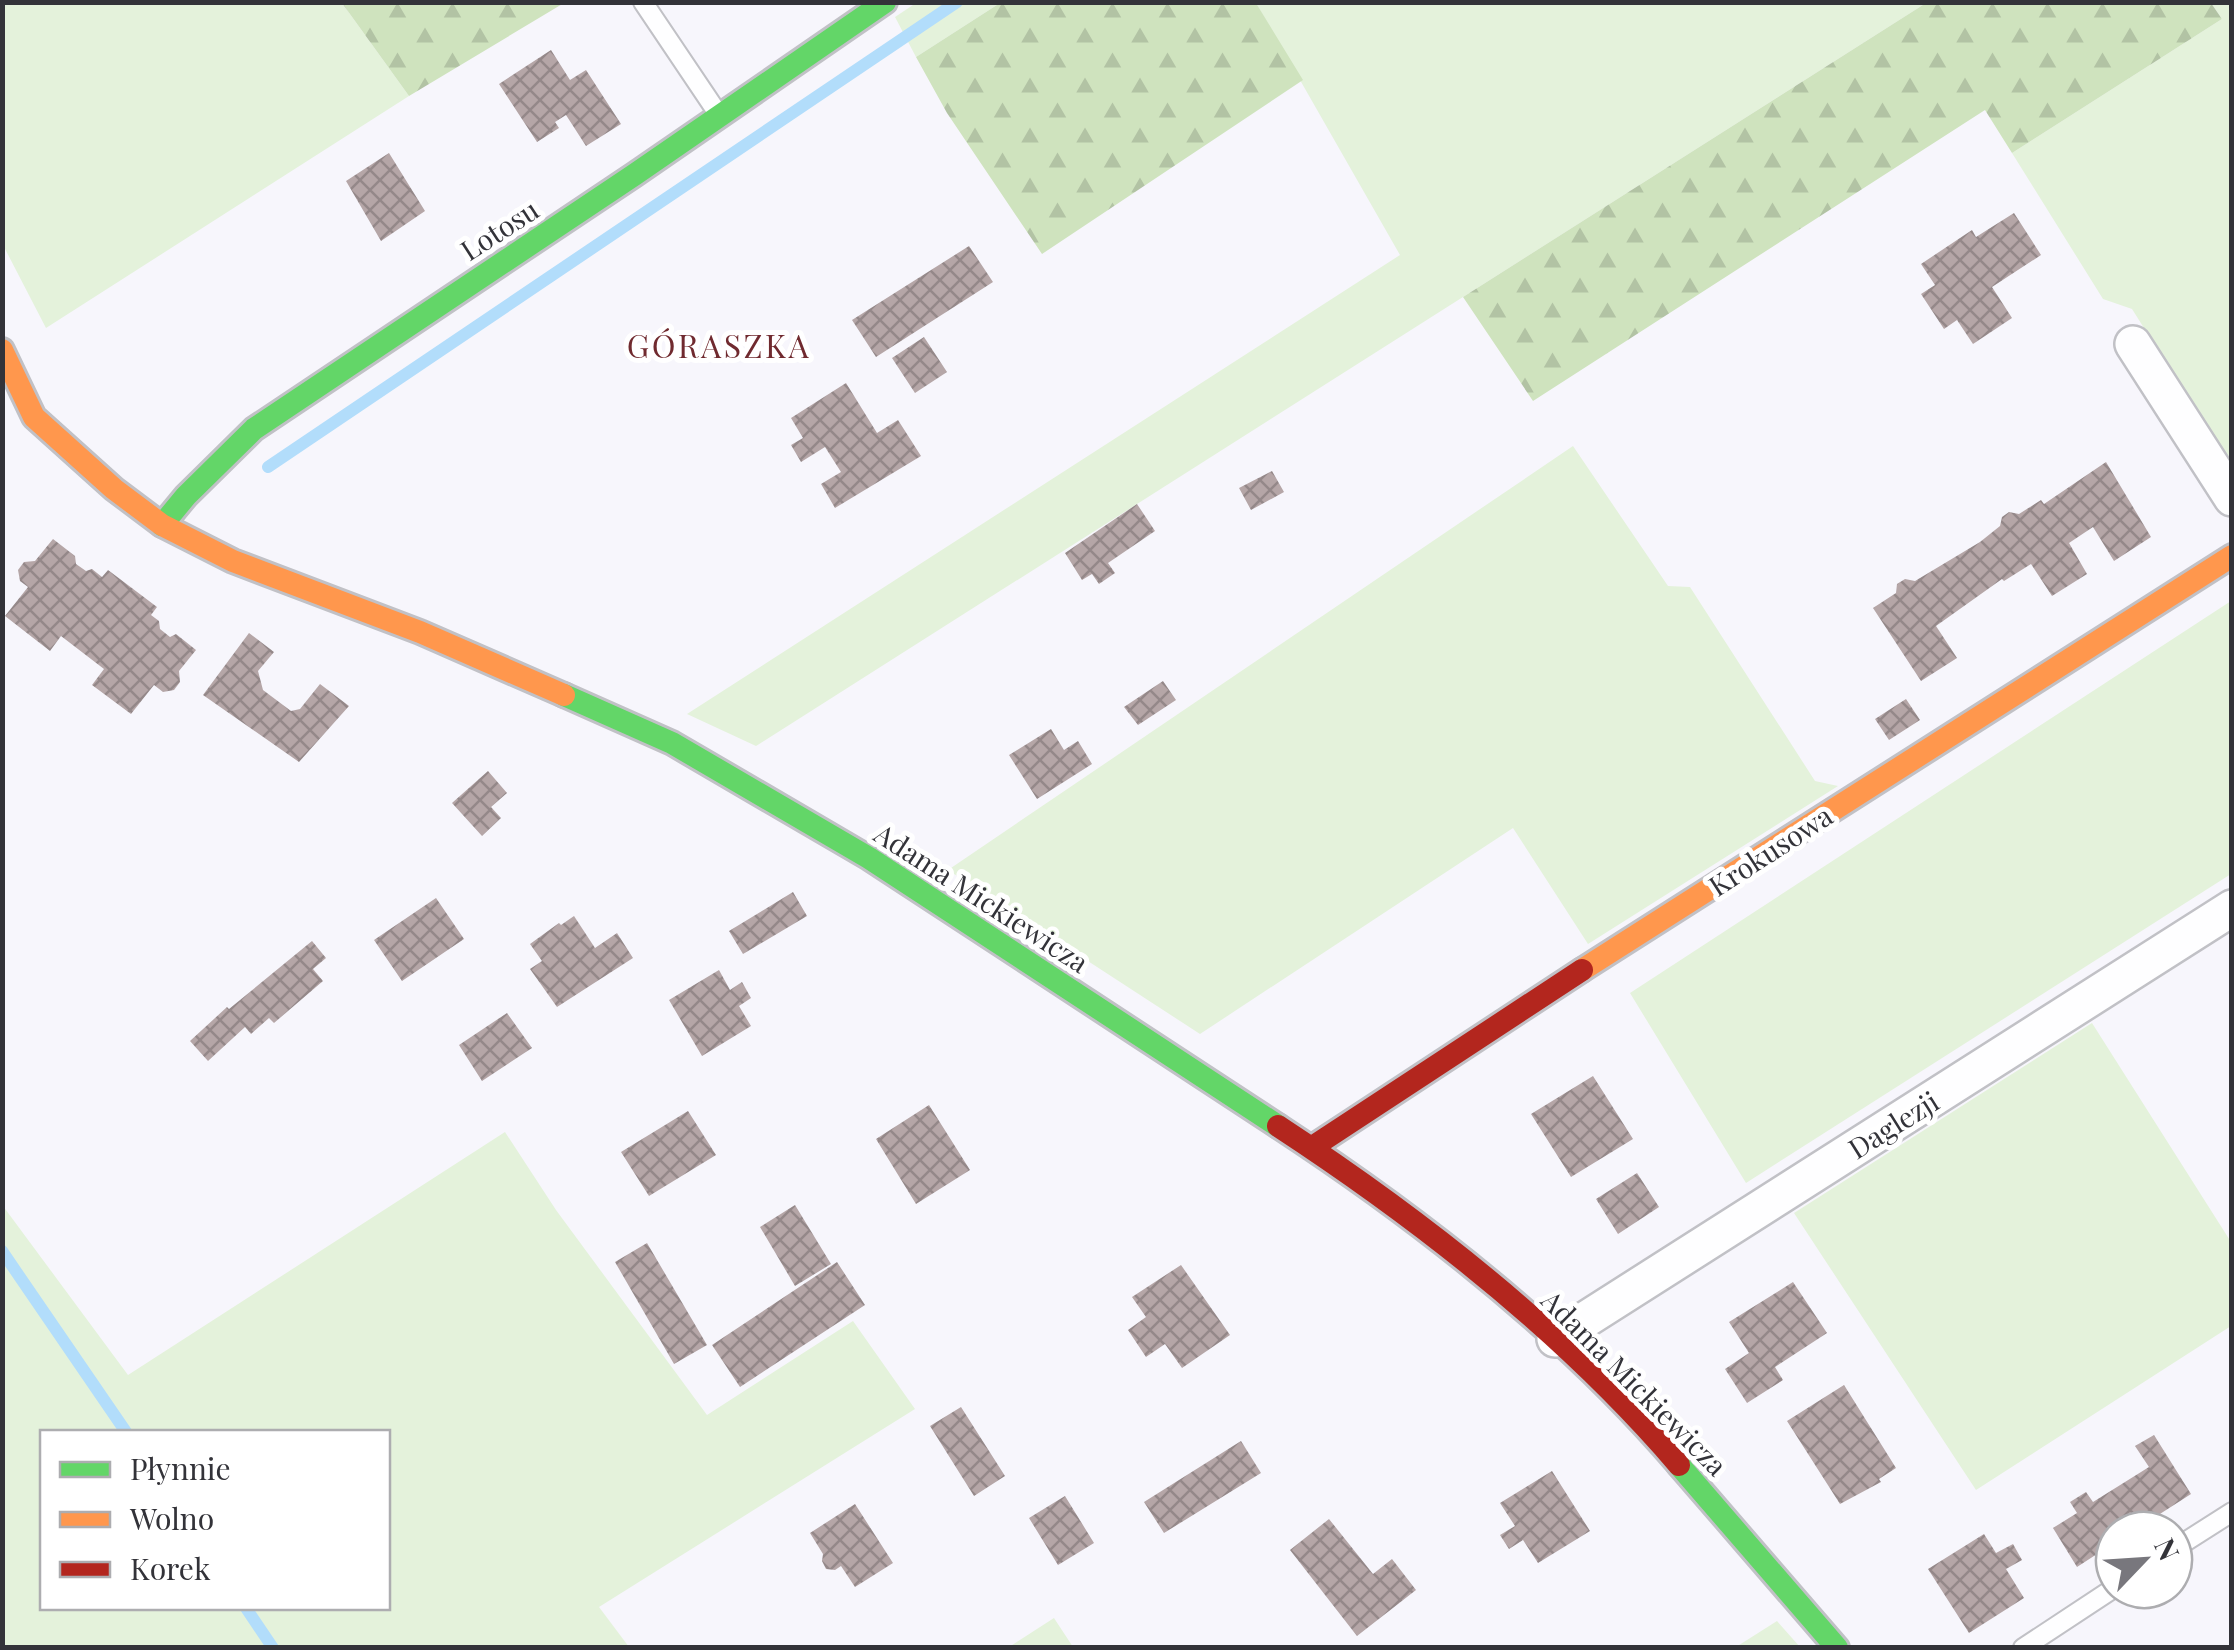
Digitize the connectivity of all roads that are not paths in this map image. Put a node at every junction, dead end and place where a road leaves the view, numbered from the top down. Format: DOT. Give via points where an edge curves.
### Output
graph roads {
  1 [pos="643,2"];
  2 [pos="886,2"];
  3 [pos="720,116"];
  4 [pos="2134,344"];
  5 [pos="2,350"];
  6 [pos="2232,498"];
  7 [pos="162,525"];
  8 [pos="2232,556"];
  9 [pos="2232,908"];
  10 [pos="1311,1148"];
  11 [pos="1555,1339"];
  12 [pos="2232,1512"];
  13 [pos="2194,1536"];
  14 [pos="2094,1601"];
  15 [pos="1836,1648"];
  16 [pos="2024,1648"];
  1 -- 3 [label="lane"];
  2 -- 3 [label="street, Lotosu"];
  3 -- 7 [label="street, Lotosu" via="254,428"];
  4 -- 6 [label="street"];
  5 -- 7 [label="street, Adama Mickiewicza" via="34,417"];
  7 -- 10 [label="street, Adama Mickiewicza" via="672,743 869,858"];
  8 -- 10 [label="street, Krokusowa"];
  9 -- 11 [label="street, Daglezji"];
  10 -- 11 [label="street, Adama Mickiewicza"];
  11 -- 15 [label="street, Adama Mickiewicza" via="1662,1445"];
  12 -- 13 [label="lane"];
  14 -- 16 [label="lane"];
}
